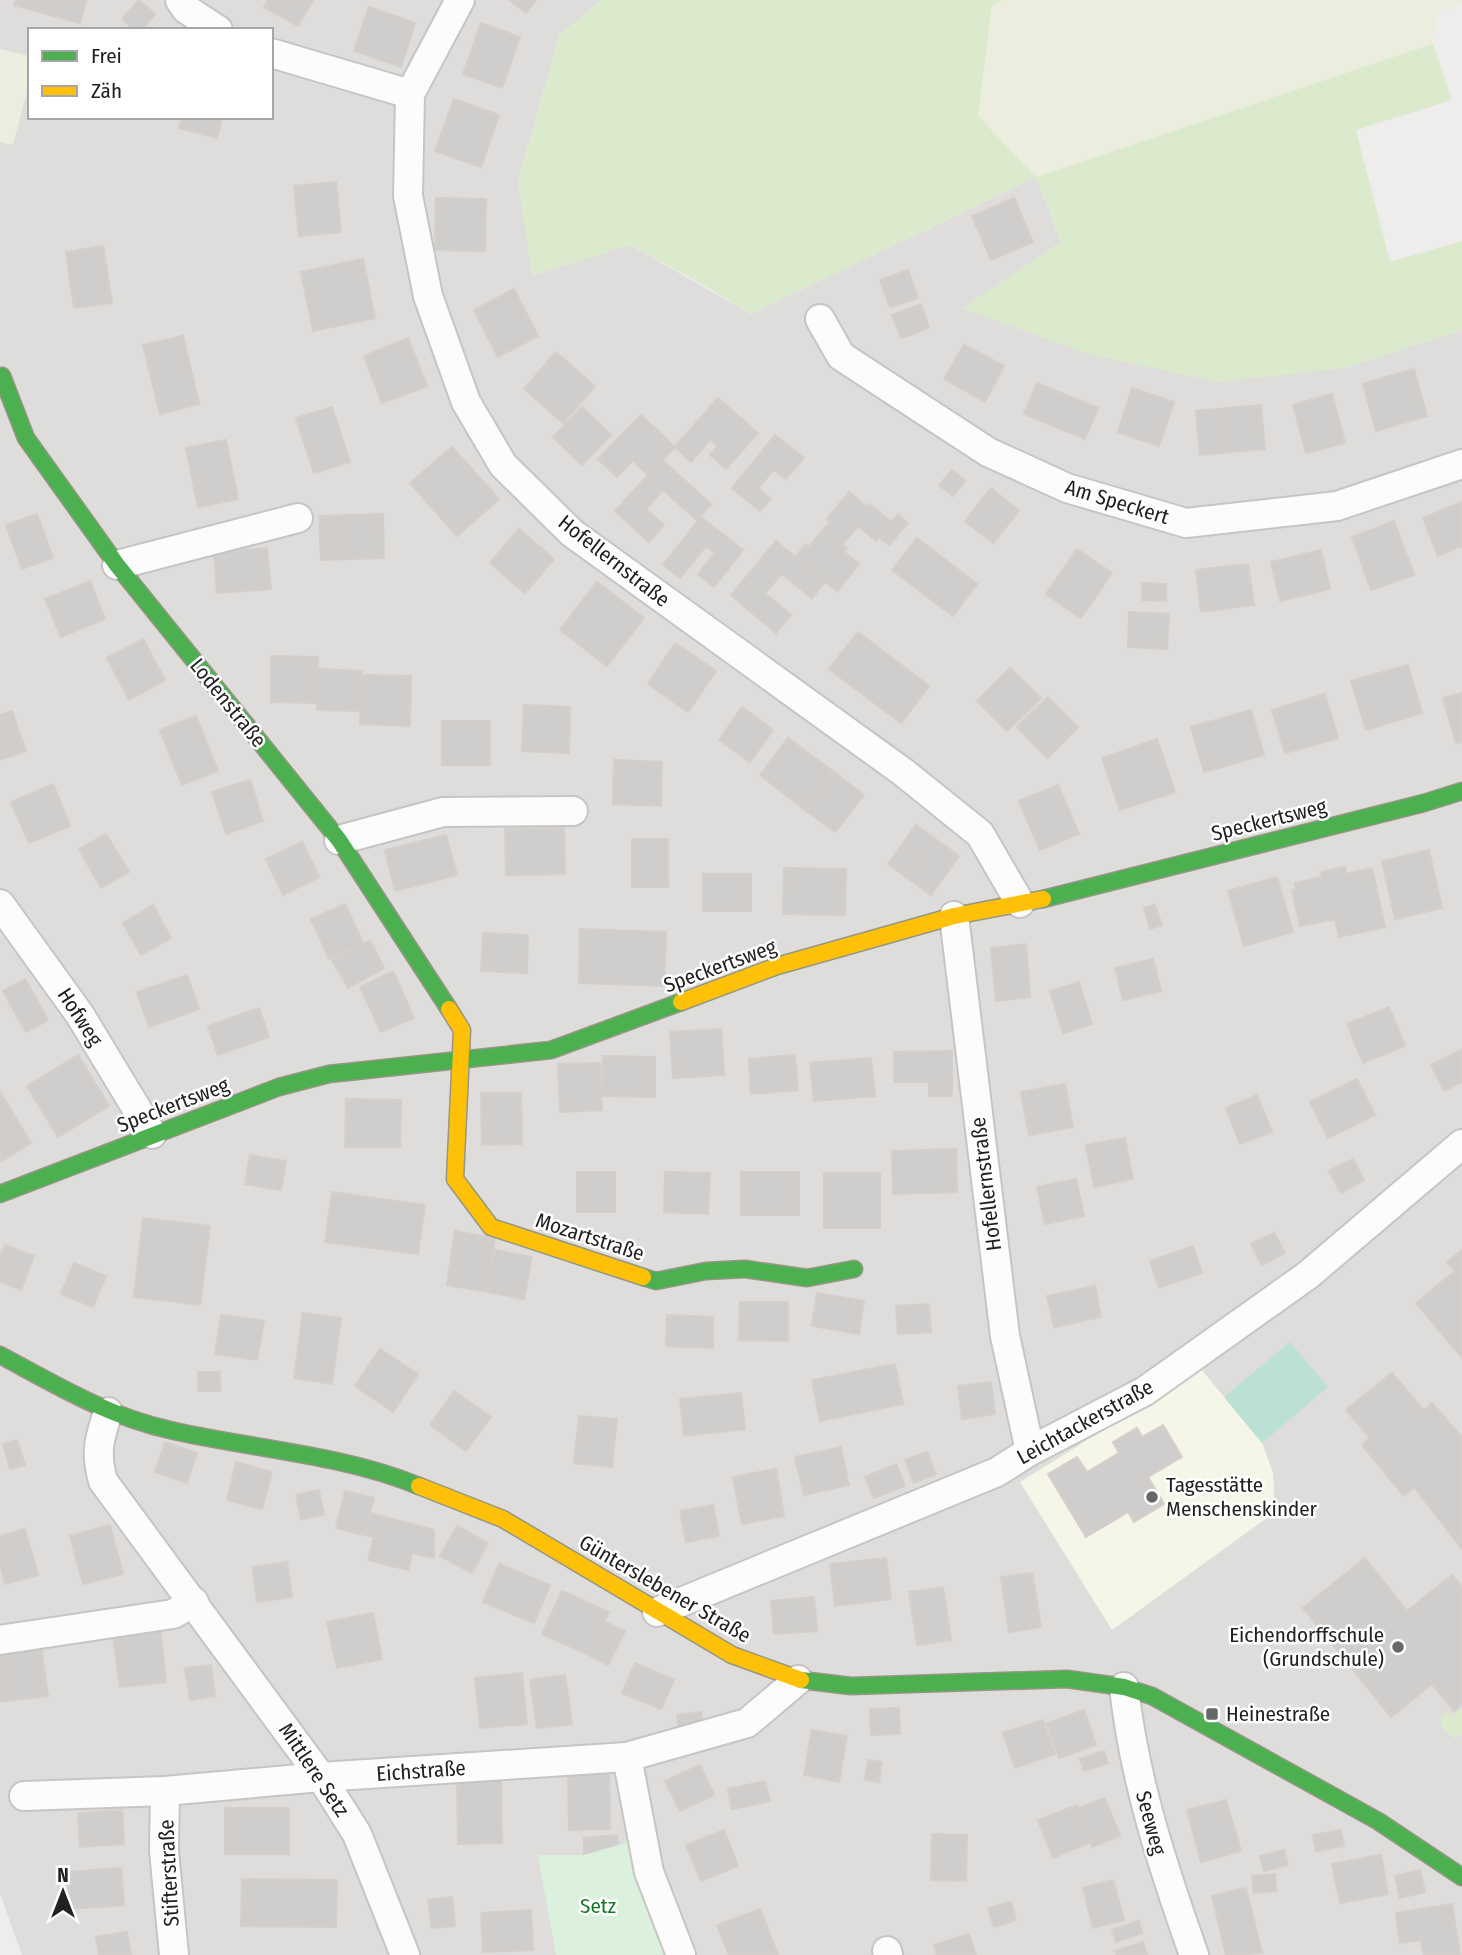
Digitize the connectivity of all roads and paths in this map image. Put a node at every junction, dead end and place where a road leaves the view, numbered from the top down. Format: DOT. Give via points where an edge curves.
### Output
graph roads {
  1 [pos="180,0"];
  2 [pos="460,0"];
  3 [pos="215,28"];
  4 [pos="273,54"];
  5 [pos="410,94"];
  6 [pos="820,319"];
  7 [pos="2,376"];
  8 [pos="1462,464"];
  9 [pos="298,518"];
  10 [pos="117,565"];
  11 [pos="1462,791"];
  12 [pos="573,811"];
  13 [pos="339,840"];
  14 [pos="1020,903"];
  15 [pos="0,904"];
  16 [pos="954,916"];
  17 [pos="462,1058"];
  18 [pos="152,1134"];
  19 [pos="1462,1144"];
  20 [pos="0,1194"];
  21 [pos="854,1269"];
  22 [pos="0,1355"];
  23 [pos="108,1412"];
  24 [pos="1030,1451"];
  25 [pos="194,1602"];
  26 [pos="657,1612"];
  27 [pos="0,1640"];
  28 [pos="798,1680"];
  29 [pos="1124,1687"];
  30 [pos="627,1757"];
  31 [pos="321,1777"];
  32 [pos="166,1791"];
  33 [pos="24,1796"];
  34 [pos="1462,1877"];
  35 [pos="174,1955"];
  36 [pos="405,1955"];
  37 [pos="681,1955"];
  38 [pos="1194,1955"];
  1 -- 3 [label="street"];
  2 -- 5 [label="street, Hofellernstraße"];
  4 -- 5 [label="street"];
  5 -- 14 [label="street, Hofellernstraße" via="408,196 428,296 466,402 503,465 572,533 903,772 980,834"];
  6 -- 8 [label="street, Am Speckert" via="841,356 988,452 1066,488 1186,523 1337,506"];
  7 -- 10 [label="street, Lodenstraße" via="26,438"];
  9 -- 10 [label="street"];
  10 -- 13 [label="street, Lodenstraße"];
  11 -- 14 [label="street, Speckertsweg"];
  12 -- 13 [label="street" via="443,812"];
  13 -- 17 [label="street, Lodenstraße" via="463,1030"];
  14 -- 16 [label="street, Speckertsweg"];
  15 -- 18 [label="street, Hofweg" via="80,1014"];
  16 -- 17 [label="street, Speckertsweg" via="777,967 551,1050"];
  16 -- 24 [label="street, Hofellernstraße" via="1005,1336"];
  17 -- 18 [label="street, Speckertsweg" via="329,1074 279,1087"];
  17 -- 21 [label="street, Mozartstraße" via="455,1179 491,1227 656,1281 706,1271 745,1269 807,1278"];
  18 -- 20 [label="street, Speckertsweg"];
  19 -- 24 [label="street, Leichtackerstraße" via="1308,1275 1145,1391"];
  22 -- 23 [label="street, Günterslebener Straße"];
  23 -- 25 [label="street, Mittlere Setz" via="97,1460 103,1481"];
  23 -- 26 [label="street, Günterslebener Straße" via="168,1430 385,1472 503,1519"];
  24 -- 26 [label="street, Leichtackerstraße" via="997,1472"];
  25 -- 27 [label="street" via="173,1614"];
  25 -- 31 [label="street, Mittlere Setz"];
  26 -- 28 [label="street, Günterslebener Straße" via="732,1655"];
  28 -- 29 [label="street, Günterslebener Straße" via="851,1686 1067,1679"];
  28 -- 30 [label="street, Eichstraße" via="747,1723"];
  29 -- 34 [label="street, Günterslebener Straße" via="1152,1696 1378,1821"];
  29 -- 38 [label="street, Seeweg" via="1129,1734 1161,1863"];
  30 -- 31 [label="street, Eichstraße"];
  30 -- 37 [label="street" via="649,1872"];
  31 -- 32 [label="street, Eichstraße"];
  31 -- 36 [label="street, Mittlere Setz" via="357,1834"];
  32 -- 33 [label="street, Eichstraße"];
  32 -- 35 [label="street, Stifterstraße" via="164,1851"];
}
